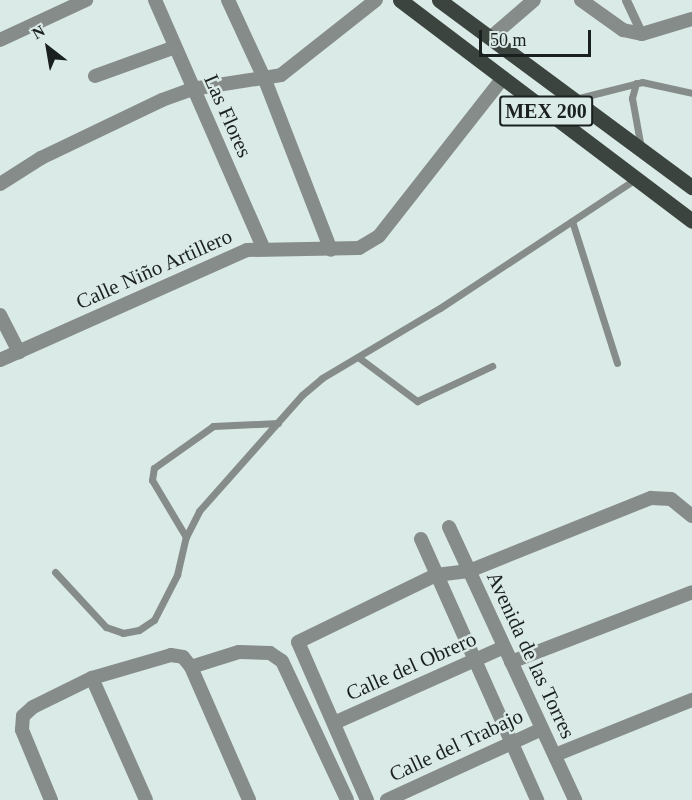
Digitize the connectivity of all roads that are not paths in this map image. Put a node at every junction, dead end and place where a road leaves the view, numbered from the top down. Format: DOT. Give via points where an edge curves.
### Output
graph roads {
  1 [pos="86,0"];
  2 [pos="155,0"];
  3 [pos="228,0"];
  4 [pos="376,0"];
  5 [pos="400,0"];
  6 [pos="439,0"];
  7 [pos="534,0"];
  8 [pos="581,0"];
  9 [pos="626,0"];
  10 [pos="692,20"];
  11 [pos="642,34"];
  12 [pos="490,38"];
  13 [pos="0,40"];
  14 [pos="175,47"];
  15 [pos="95,76"];
  16 [pos="503,78"];
  17 [pos="265,80"];
  18 [pos="636,83"];
  19 [pos="192,89"];
  20 [pos="692,93"];
  21 [pos="573,100"];
  22 [pos="642,150"];
  23 [pos="636,179"];
  24 [pos="0,184"];
  25 [pos="692,187"];
  26 [pos="572,221"];
  27 [pos="692,221"];
  28 [pos="264,249"];
  29 [pos="331,250"];
  30 [pos="0,315"];
  31 [pos="19,352"];
  32 [pos="358,357"];
  33 [pos="0,360"];
  34 [pos="617,363"];
  35 [pos="492,366"];
  36 [pos="278,423"];
  37 [pos="692,516"];
  38 [pos="449,527"];
  39 [pos="186,537"];
  40 [pos="421,539"];
  41 [pos="469,571"];
  42 [pos="55,572"];
  43 [pos="436,575"];
  44 [pos="692,592"];
  45 [pos="504,648"];
  46 [pos="475,660"];
  47 [pos="511,662"];
  48 [pos="191,667"];
  49 [pos="92,678"];
  50 [pos="692,700"];
  51 [pos="334,723"];
  52 [pos="542,729"];
  53 [pos="512,743"];
  54 [pos="555,755"];
  55 [pos="51,800"];
  56 [pos="146,800"];
  57 [pos="249,800"];
  58 [pos="347,800"];
  59 [pos="367,800"];
  60 [pos="387,800"];
  61 [pos="537,800"];
  62 [pos="575,800"];
  1 -- 13 [label="street"];
  2 -- 14 [label="street, Las Flores"];
  3 -- 17 [label="street"];
  4 -- 17 [label="street" via="281,75"];
  5 -- 16 [label="main road, MEX 200"];
  6 -- 12 [label="main road, MEX 200"];
  7 -- 12 [label="street"];
  8 -- 11 [label="street" via="623,30"];
  9 -- 11 [label="street"];
  10 -- 11 [label="street"];
  12 -- 21 [label="main road, MEX 200"];
  14 -- 15 [label="street"];
  14 -- 19 [label="street, Las Flores"];
  16 -- 23 [label="main road, MEX 200"];
  16 -- 29 [label="street, Calle Niño Artillero" via="379,236 359,248"];
  17 -- 19 [label="street"];
  17 -- 29 [label="street"];
  18 -- 20 [label="lane"];
  18 -- 21 [label="lane"];
  18 -- 22 [label="lane" via="632,98"];
  19 -- 24 [label="street" via="41,158"];
  19 -- 28 [label="street, Las Flores"];
  21 -- 22 [label="main road, MEX 200"];
  22 -- 25 [label="main road, MEX 200"];
  23 -- 26 [label="lane"];
  23 -- 27 [label="main road, MEX 200"];
  26 -- 32 [label="lane"];
  26 -- 34 [label="lane"];
  28 -- 29 [label="street, Calle Niño Artillero"];
  28 -- 31 [label="street, Calle Niño Artillero" via="247,250"];
  30 -- 31 [label="street"];
  31 -- 33 [label="street, Calle Niño Artillero"];
  32 -- 35 [label="lane" via="417,401"];
  32 -- 36 [label="lane" via="322,378"];
  36 -- 39 [label="lane" via="199,511"];
  36 -- 39 [label="lane" via="213,426 154,468 152,480"];
  37 -- 41 [label="street" via="671,499 660,497"];
  38 -- 41 [label="street, Avenida de las Torres"];
  39 -- 42 [label="lane" via="177,575 154,620 139,630 123,633 106,627"];
  40 -- 43 [label="street"];
  41 -- 43 [label="street"];
  41 -- 45 [label="street, Avenida de las Torres"];
  43 -- 46 [label="street"];
  43 -- 51 [label="street" via="298,642"];
  44 -- 47 [label="street"];
  45 -- 46 [label="street, Calle del Obrero"];
  45 -- 47 [label="street, Avenida de las Torres"];
  46 -- 51 [label="street, Calle del Obrero"];
  46 -- 53 [label="street"];
  47 -- 52 [label="street, Avenida de las Torres"];
  48 -- 49 [label="street" via="183,657 171,655"];
  48 -- 57 [label="street"];
  48 -- 58 [label="street" via="239,652 270,653 282,661"];
  49 -- 55 [label="street" via="33,707 23,716 22,730"];
  49 -- 56 [label="street"];
  50 -- 54 [label="street"];
  51 -- 59 [label="street"];
  52 -- 53 [label="street, Calle del Trabajo"];
  52 -- 54 [label="street, Avenida de las Torres"];
  53 -- 60 [label="street, Calle del Trabajo"];
  53 -- 61 [label="street"];
  54 -- 62 [label="street, Avenida de las Torres"];
}
